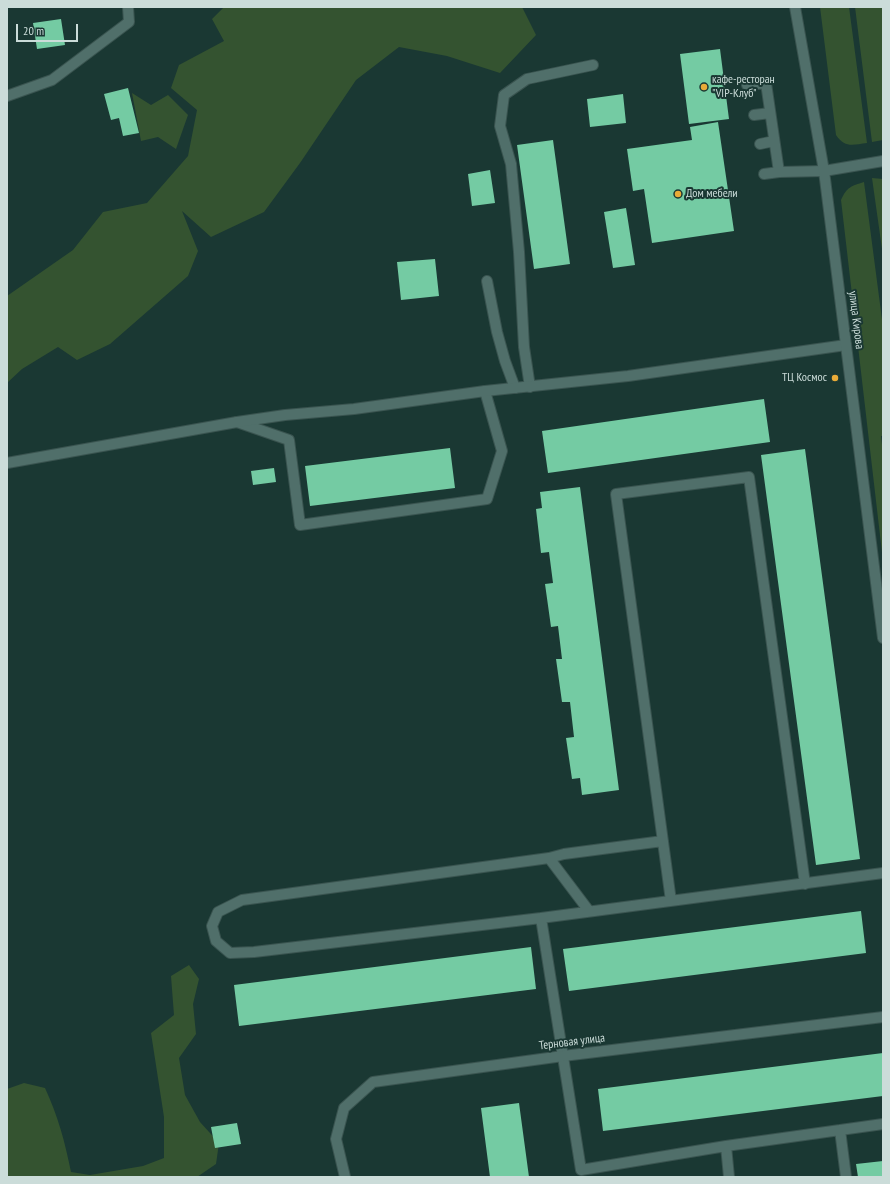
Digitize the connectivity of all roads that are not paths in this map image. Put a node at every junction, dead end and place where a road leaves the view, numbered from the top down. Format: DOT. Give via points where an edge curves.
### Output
graph roads {
  1 [pos="128,7"];
  2 [pos="796,7"];
  3 [pos="593,65"];
  4 [pos="747,85"];
  5 [pos="7,96"];
  6 [pos="770,112"];
  7 [pos="754,115"];
  8 [pos="774,141"];
  9 [pos="760,144"];
  10 [pos="883,161"];
  11 [pos="824,171"];
  12 [pos="779,172"];
  13 [pos="764,174"];
  14 [pos="487,281"];
  15 [pos="846,345"];
  16 [pos="530,387"];
  17 [pos="515,388"];
  18 [pos="486,391"];
  19 [pos="237,422"];
  20 [pos="7,463"];
  21 [pos="883,638"];
  22 [pos="663,841"];
  23 [pos="549,858"];
  24 [pos="883,873"];
  25 [pos="805,884"];
  26 [pos="671,901"];
  27 [pos="589,911"];
  28 [pos="541,918"];
  29 [pos="883,1017"];
  30 [pos="563,1056"];
  31 [pos="883,1124"];
  32 [pos="840,1130"];
  33 [pos="726,1146"];
  34 [pos="581,1173"];
  35 [pos="345,1177"];
  36 [pos="729,1177"];
  37 [pos="846,1177"];
  1 -- 5 [label="street" via="129,22 52,80"];
  2 -- 11 [label="street, улица Кирова"];
  3 -- 16 [label="street" via="527,79 504,95 500,126 511,164 524,347"];
  4 -- 6 [label="street" via="766,83"];
  6 -- 7 [label="street"];
  6 -- 8 [label="street"];
  8 -- 9 [label="street"];
  8 -- 12 [label="street"];
  10 -- 11 [label="street"];
  11 -- 12 [label="street"];
  11 -- 15 [label="street, улица Кирова"];
  12 -- 13 [label="street"];
  14 -- 17 [label="street" via="497,332"];
  15 -- 16 [label="street" via="628,376"];
  15 -- 21 [label="street, улица Кирова"];
  16 -- 17 [label="street"];
  17 -- 18 [label="street"];
  18 -- 19 [label="street"];
  18 -- 19 [label="street" via="502,451 487,499 300,526 289,440"];
  19 -- 20 [label="street"];
  22 -- 23 [label="street"];
  22 -- 25 [label="street" via="616,494 749,476"];
  22 -- 26 [label="street"];
  23 -- 27 [label="street"];
  23 -- 28 [label="street" via="242,900 218,912 212,926 216,941 230,952 254,952"];
  24 -- 25 [label="street"];
  25 -- 26 [label="street"];
  26 -- 27 [label="street"];
  27 -- 28 [label="street"];
  28 -- 30 [label="street"];
  29 -- 30 [label="street, Терновая улица"];
  30 -- 34 [label="street"];
  30 -- 35 [label="street, Терновая улица" via="373,1082 344,1108 336,1139"];
  31 -- 32 [label="street"];
  32 -- 33 [label="street"];
  32 -- 37 [label="street"];
  33 -- 34 [label="street"];
  33 -- 36 [label="street"];
}
